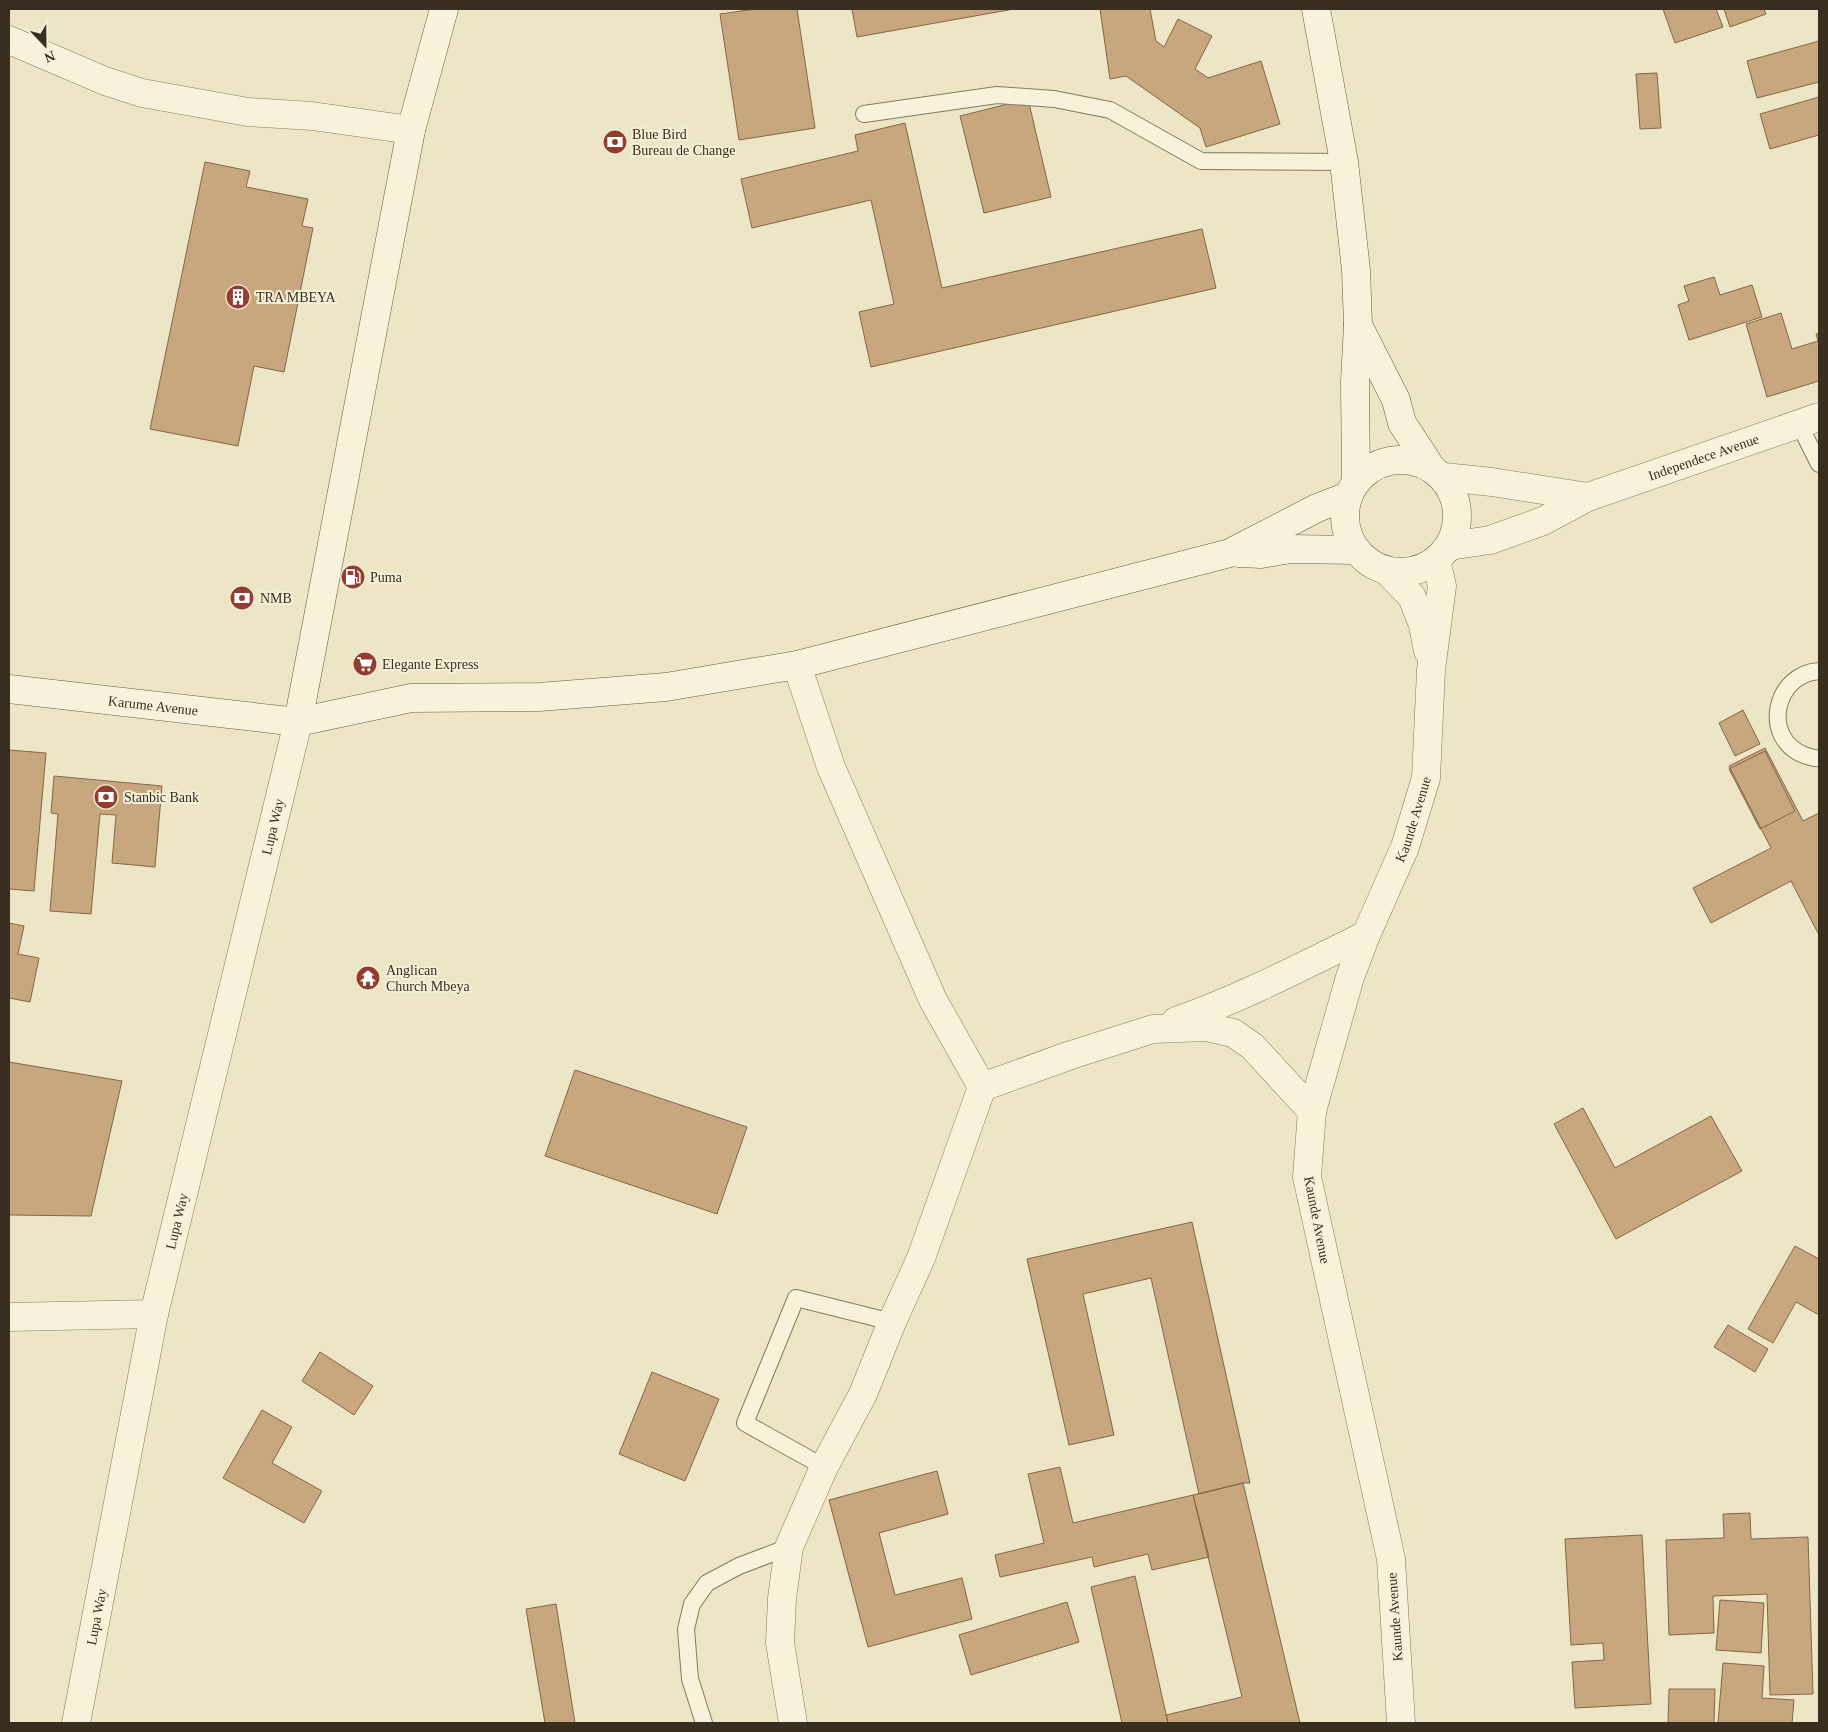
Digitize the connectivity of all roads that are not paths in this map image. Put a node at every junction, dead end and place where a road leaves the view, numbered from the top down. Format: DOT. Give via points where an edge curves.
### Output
graph roads {
  1 [pos="444,9"];
  2 [pos="1316,9"];
  3 [pos="9,40"];
  4 [pos="864,114"];
  5 [pos="411,130"];
  6 [pos="1344,162"];
  7 [pos="1358,325"];
  8 [pos="1809,421"];
  9 [pos="1819,464"];
  10 [pos="1437,472"];
  11 [pos="1352,489"];
  12 [pos="1588,497"];
  13 [pos="1356,550"];
  14 [pos="1230,553"];
  15 [pos="1443,553"];
  16 [pos="1387,570"];
  17 [pos="797,665"];
  18 [pos="1431,670"];
  19 [pos="1819,671"];
  20 [pos="9,689"];
  21 [pos="298,722"];
  22 [pos="1819,758"];
  23 [pos="1366,935"];
  24 [pos="1152,1029"];
  25 [pos="982,1087"];
  26 [pos="1312,1111"];
  27 [pos="154,1314"];
  28 [pos="9,1317"];
  29 [pos="892,1322"];
  30 [pos="824,1467"];
  31 [pos="789,1547"];
  32 [pos="76,1723"];
  33 [pos="704,1723"];
  34 [pos="794,1723"];
  35 [pos="1401,1723"];
  1 -- 5 [label="street, Lupa Way"];
  2 -- 6 [label="street"];
  3 -- 5 [label="street" via="142,94 248,112 312,116"];
  4 -- 6 [label="lane" via="997,95 1054,99 1110,110 1201,161"];
  5 -- 21 [label="street, Lupa Way"];
  6 -- 7 [label="street" via="1356,270"];
  7 -- 10 [label="street" via="1396,400 1402,423"];
  7 -- 11 [label="street"];
  8 -- 9 [label="lane"];
  8 -- 12 [label="street, Independece Avenue"];
  10 -- 11 [label="street" via="1414,460 1382,462 1368,470"];
  10 -- 12 [label="street"];
  10 -- 15 [label="street" via="1453,493 1458,511 1456,529"];
  11 -- 13 [label="street" via="1344,514 1347,533"];
  11 -- 14 [label="street"];
  12 -- 15 [label="street, Independece Avenue" via="1543,521"];
  13 -- 14 [label="street" via="1290,549 1261,554"];
  13 -- 16 [label="street" via="1375,566"];
  14 -- 17 [label="street, Karume Avenue"];
  15 -- 16 [label="street" via="1421,569"];
  15 -- 18 [label="street"];
  16 -- 18 [label="street" via="1412,597 1423,625"];
  17 -- 21 [label="street, Karume Avenue" via="656,688 539,698 412,698"];
  17 -- 25 [label="street" via="831,767 932,1000"];
  18 -- 23 [label="street, Kaunde Avenue" via="1426,778 1405,847"];
  19 -- 22 [label="lane" via="1796,679 1784,692 1778,708 1778,725 1786,741 1798,752"];
  20 -- 21 [label="street, Karume Avenue"];
  21 -- 27 [label="street, Lupa Way"];
  23 -- 24 [label="street" via="1217,1007"];
  23 -- 26 [label="street, Kaunde Avenue" via="1350,976"];
  24 -- 25 [label="street"];
  24 -- 26 [label="street" via="1207,1027 1233,1033 1252,1046"];
  25 -- 29 [label="street" via="925,1249"];
  26 -- 35 [label="street, Kaunde Avenue" via="1307,1177 1391,1559"];
  27 -- 28 [label="street"];
  27 -- 32 [label="street, Lupa Way"];
  29 -- 30 [label="street" via="863,1394"];
  29 -- 30 [label="lane" via="796,1298 745,1423"];
  30 -- 31 [label="street"];
  31 -- 33 [label="lane" via="739,1566 707,1583 692,1604 686,1629 690,1679"];
  31 -- 34 [label="street" via="780,1643"];
}
